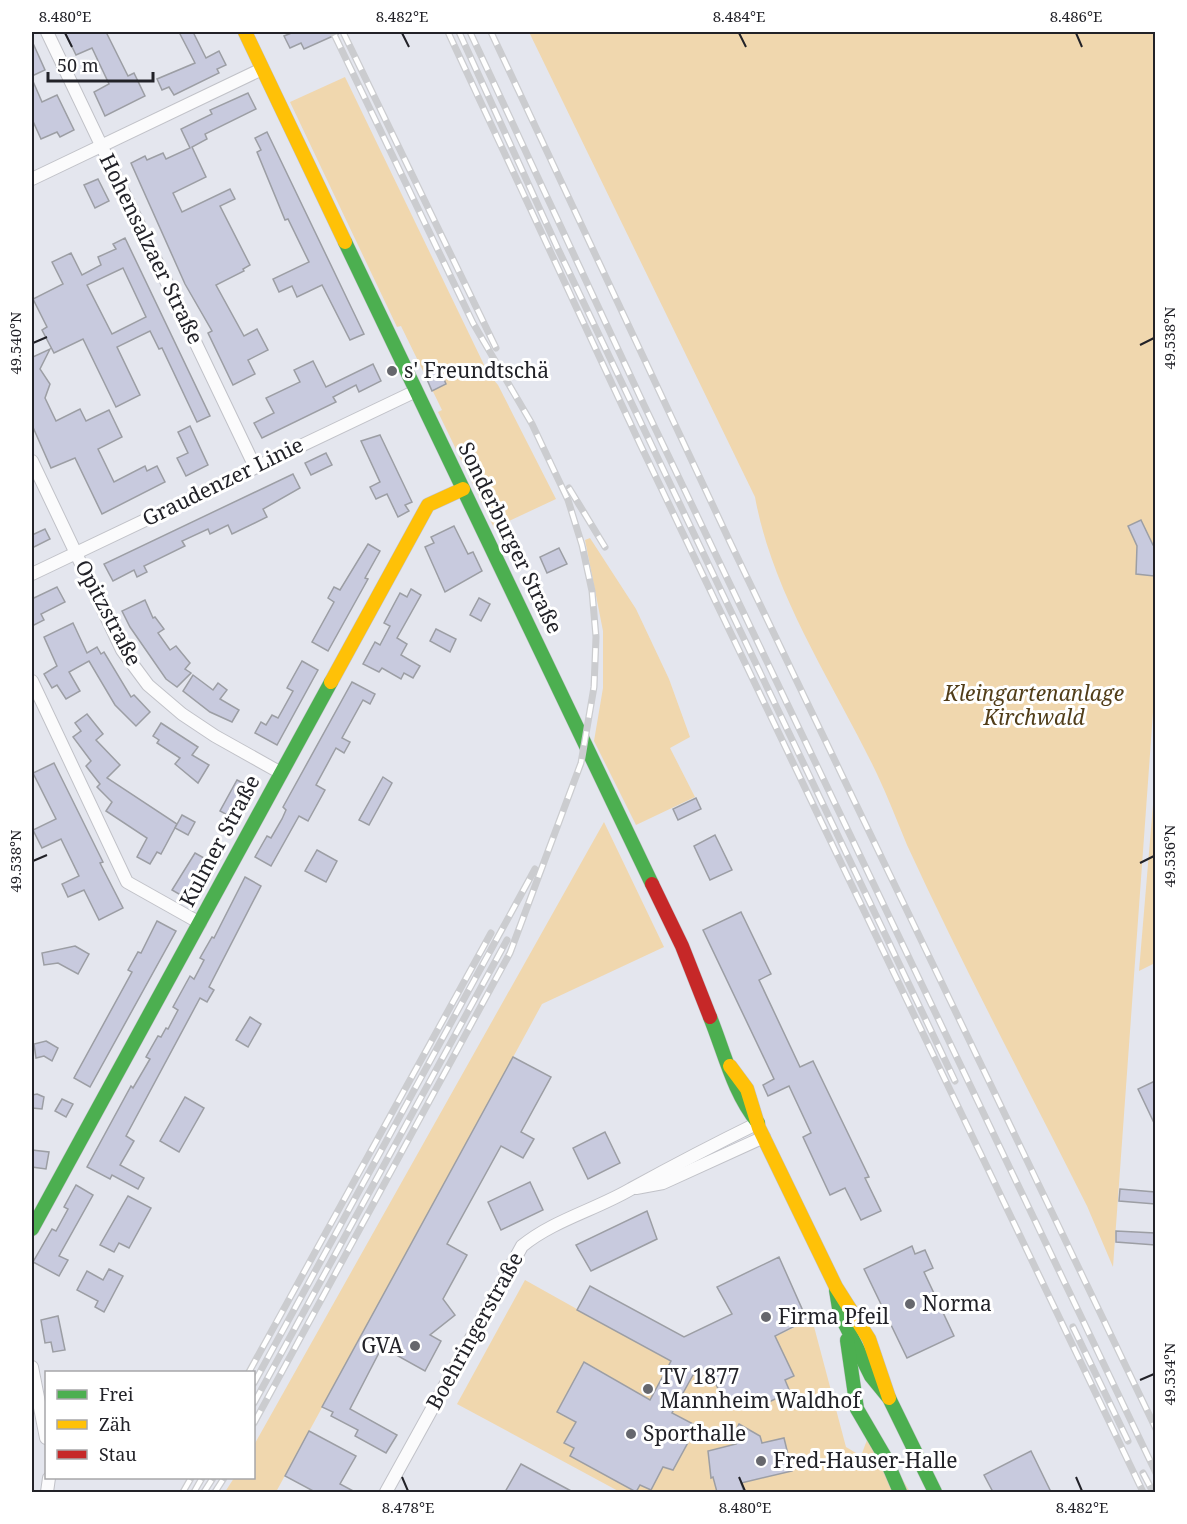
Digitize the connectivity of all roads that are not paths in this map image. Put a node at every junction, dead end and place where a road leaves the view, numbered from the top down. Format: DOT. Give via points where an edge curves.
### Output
graph roads {
  1 [pos="47,32"];
  2 [pos="245,32"];
  3 [pos="262,69"];
  4 [pos="101,146"];
  5 [pos="32,179"];
  6 [pos="416,391"];
  7 [pos="32,461"];
  8 [pos="255,467"];
  9 [pos="463,489"];
  10 [pos="76,553"];
  11 [pos="32,574"];
  12 [pos="32,681"];
  13 [pos="281,772"];
  14 [pos="200,923"];
  15 [pos="758,1123"];
  16 [pos="764,1137"];
  17 [pos="632,1189"];
  18 [pos="32,1230"];
  19 [pos="836,1287"];
  20 [pos="845,1324"];
  21 [pos="32,1367"];
  22 [pos="889,1398"];
  23 [pos="857,1409"];
  24 [pos="45,1433"];
  25 [pos="386,1492"];
  26 [pos="900,1492"];
  27 [pos="935,1492"];
  1 -- 4 [label="street, Hohensalzaer Straße"];
  2 -- 3 [label="street, Sonderburger Straße"];
  3 -- 4 [label="street"];
  3 -- 6 [label="street, Sonderburger Straße"];
  4 -- 5 [label="street"];
  4 -- 8 [label="street, Hohensalzaer Straße"];
  6 -- 8 [label="street, Graudenzer Linie"];
  6 -- 9 [label="street, Sonderburger Straße"];
  7 -- 10 [label="street, Opitzstraße"];
  8 -- 10 [label="street, Graudenzer Linie"];
  9 -- 13 [label="street, Kulmer Straße" via="428,505"];
  9 -- 15 [label="street, Sonderburger Straße" via="681,946 730,1066 732,1083"];
  10 -- 11 [label="street, Graudenzer Linie"];
  10 -- 13 [label="street, Opitzstraße" via="122,650 148,685 190,720"];
  12 -- 14 [label="street" via="127,882"];
  13 -- 14 [label="street, Kulmer Straße"];
  14 -- 18 [label="street, Kulmer Straße"];
  15 -- 16 [label="street, Sonderburger Straße"];
  15 -- 17 [label="street, Boehringerstraße"];
  16 -- 17 [label="street, Boehringerstraße" via="663,1184"];
  16 -- 19 [label="street, Sonderburger Straße"];
  17 -- 25 [label="street, Boehringerstraße" via="538,1233 522,1246"];
  19 -- 20 [label="street, Sonderburger Straße"];
  19 -- 22 [label="street, Sonderburger Straße" via="858,1318 883,1370"];
  20 -- 22 [label="street, Sonderburger Straße" via="871,1376"];
  20 -- 23 [label="street"];
  21 -- 24 [label="street"];
  22 -- 23 [label="street" via="869,1396"];
  22 -- 27 [label="street, Sonderburger Straße"];
  23 -- 26 [label="street" via="885,1456"];
}
